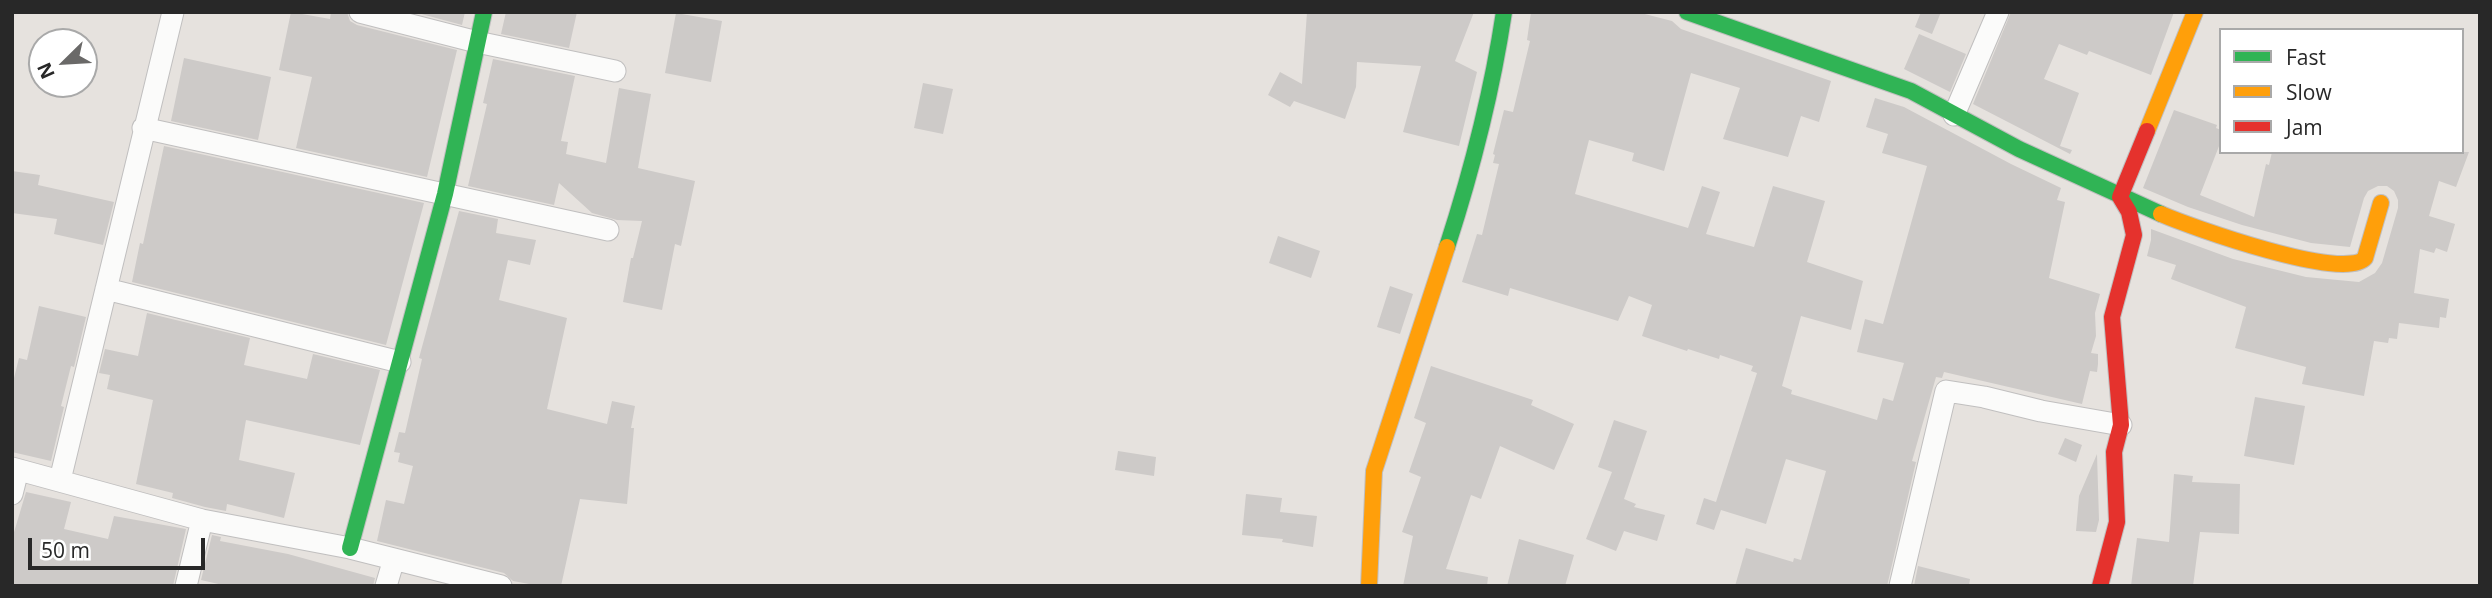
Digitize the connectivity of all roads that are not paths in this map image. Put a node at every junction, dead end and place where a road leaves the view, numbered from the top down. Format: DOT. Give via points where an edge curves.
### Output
graph roads {
  1 [pos="173,12"];
  2 [pos="360,12"];
  3 [pos="484,12"];
  4 [pos="1504,12"];
  5 [pos="1687,12"];
  6 [pos="1997,12"];
  7 [pos="2195,12"];
  8 [pos="477,42"];
  9 [pos="615,71"];
  10 [pos="1954,115"];
  11 [pos="144,128"];
  12 [pos="445,194"];
  13 [pos="2120,197"];
  14 [pos="2381,203"];
  15 [pos="608,230"];
  16 [pos="106,289"];
  17 [pos="400,362"];
  18 [pos="2121,425"];
  19 [pos="15,469"];
  20 [pos="60,480"];
  21 [pos="12,494"];
  22 [pos="202,520"];
  23 [pos="350,548"];
  24 [pos="394,559"];
  25 [pos="186,586"];
  26 [pos="386,586"];
  27 [pos="501,586"];
  28 [pos="1369,586"];
  29 [pos="1900,586"];
  30 [pos="2100,586"];
  1 -- 11 [label="street"];
  2 -- 8 [label="street"];
  3 -- 8 [label="street"];
  4 -- 28 [label="street" via="1468,183 1374,471"];
  5 -- 10 [label="street" via="1912,91"];
  6 -- 10 [label="street"];
  7 -- 13 [label="street"];
  8 -- 9 [label="street"];
  8 -- 12 [label="street"];
  10 -- 13 [label="street"];
  11 -- 12 [label="street"];
  11 -- 16 [label="street"];
  12 -- 15 [label="street"];
  12 -- 17 [label="street"];
  13 -- 14 [label="street" via="2237,242 2308,260 2353,265 2365,258"];
  13 -- 18 [label="street" via="2134,234 2112,317"];
  16 -- 17 [label="street"];
  16 -- 20 [label="street"];
  17 -- 23 [label="street"];
  18 -- 29 [label="street" via="1946,391"];
  18 -- 30 [label="street" via="2114,452 2117,522"];
  19 -- 20 [label="street"];
  19 -- 21 [label="street"];
  20 -- 22 [label="street"];
  22 -- 23 [label="street"];
  22 -- 25 [label="street"];
  23 -- 24 [label="street"];
  24 -- 26 [label="street"];
  24 -- 27 [label="street"];
}
